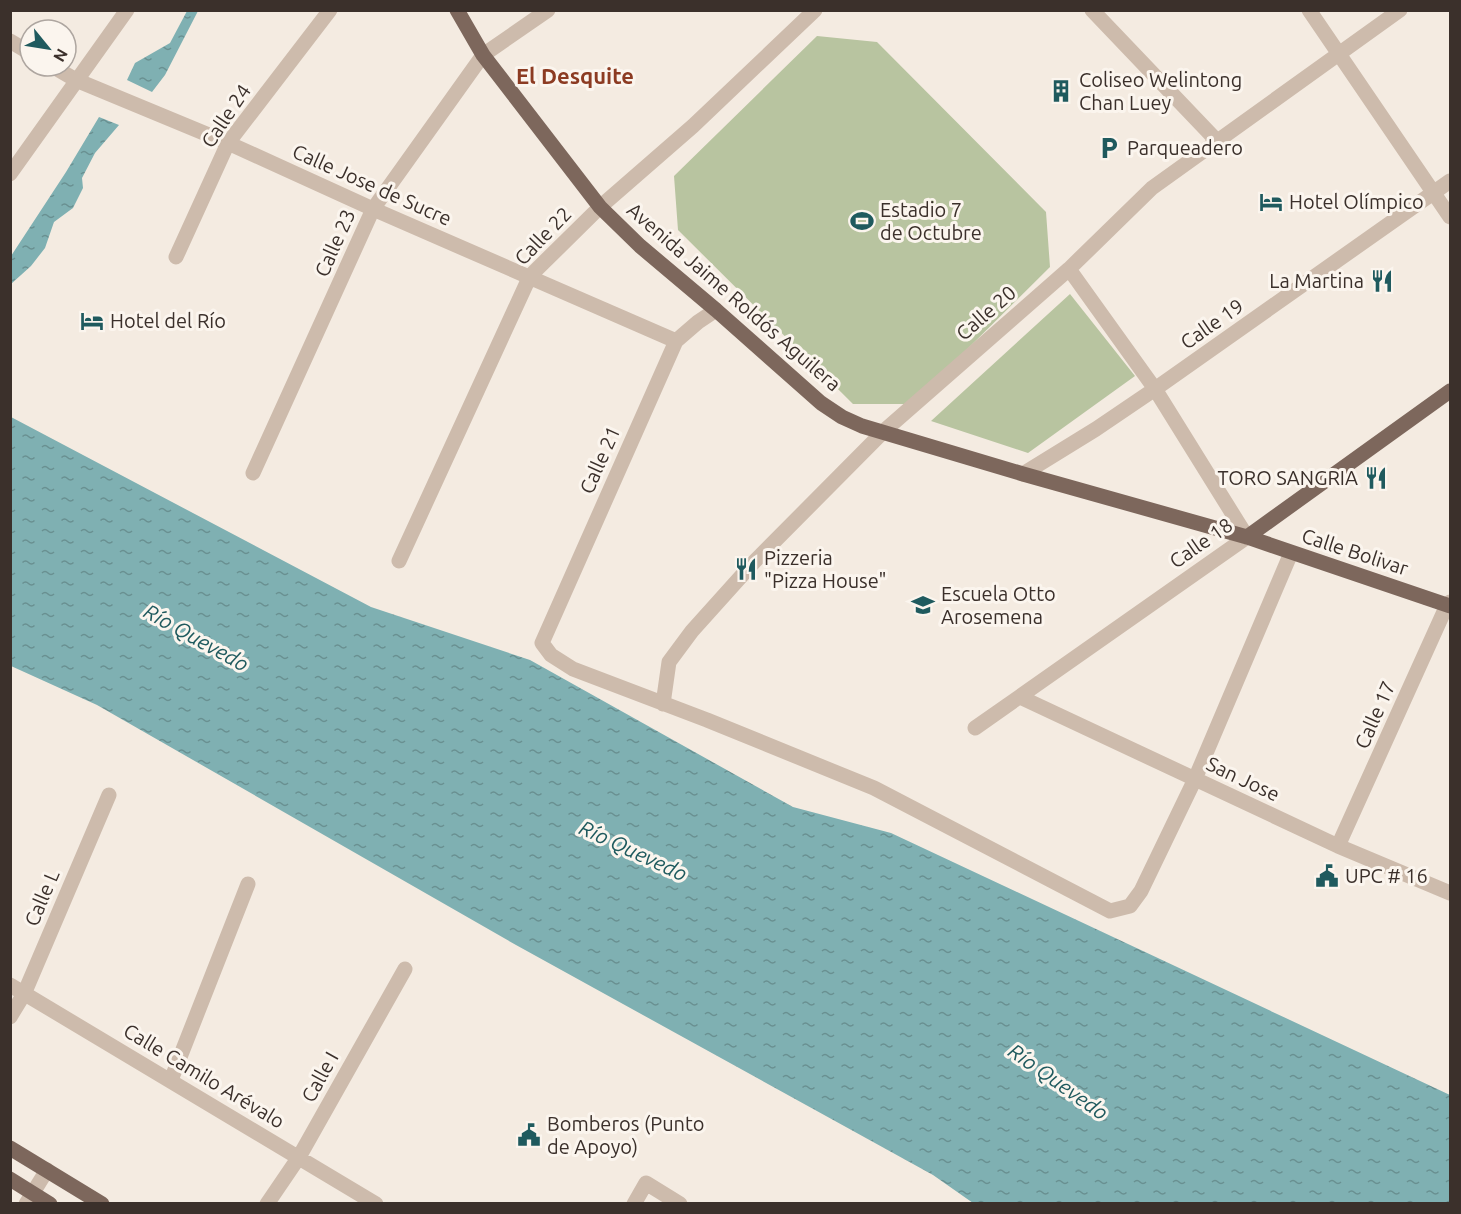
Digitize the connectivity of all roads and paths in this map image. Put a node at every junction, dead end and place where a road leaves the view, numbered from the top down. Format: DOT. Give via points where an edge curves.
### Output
graph roads {
  1 [pos="127,10"];
  2 [pos="330,10"];
  3 [pos="457,10"];
  4 [pos="548,10"];
  5 [pos="815,10"];
  6 [pos="1309,10"];
  7 [pos="1400,10"];
  8 [pos="1101,13"];
  9 [pos="1340,54"];
  10 [pos="483,55"];
  11 [pos="73,78"];
  12 [pos="76,80"];
  13 [pos="1217,141"];
  14 [pos="228,143"];
  15 [pos="10,174"];
  16 [pos="1450,181"];
  17 [pos="1434,194"];
  18 [pos="600,207"];
  19 [pos="373,209"];
  20 [pos="1450,216"];
  21 [pos="176,257"];
  22 [pos="1069,269"];
  23 [pos="530,276"];
  24 [pos="716,310"];
  25 [pos="676,341"];
  26 [pos="1155,389"];
  27 [pos="1450,391"];
  28 [pos="884,431"];
  29 [pos="253,473"];
  30 [pos="1023,474"];
  31 [pos="1247,537"];
  32 [pos="1291,553"];
  33 [pos="399,561"];
  34 [pos="1449,604"];
  35 [pos="1020,697"];
  36 [pos="663,704"];
  37 [pos="975,728"];
  38 [pos="1195,779"];
  39 [pos="109,795"];
  40 [pos="1338,846"];
  41 [pos="248,884"];
  42 [pos="1450,893"];
  43 [pos="405,969"];
  44 [pos="10,986"];
  45 [pos="24,994"];
  46 [pos="10,1017"];
  47 [pos="171,1080"];
  48 [pos="10,1148"];
  49 [pos="299,1157"];
  50 [pos="47,1170"];
  51 [pos="10,1179"];
  52 [pos="29,1198"];
  53 [pos="50,1203"];
  54 [pos="102,1203"];
  55 [pos="267,1203"];
  56 [pos="376,1203"];
  57 [pos="634,1203"];
  58 [pos="680,1203"];
  1 -- 12 [label="street"];
  2 -- 14 [label="street, Calle 24"];
  3 -- 10 [label="main road, Avenida Jaime Roldós Aguilera"];
  4 -- 10 [label="street, Calle 23"];
  5 -- 18 [label="street, Calle 22" via="693,126"];
  6 -- 9 [label="street"];
  7 -- 9 [label="street, Calle 20"];
  8 -- 13 [label="street"];
  9 -- 13 [label="street, Calle 20"];
  9 -- 17 [label="street"];
  10 -- 18 [label="main road, Avenida Jaime Roldós Aguilera"];
  10 -- 19 [label="street, Calle 23"];
  11 -- 12 [label="street, Calle Jose de Sucre"];
  12 -- 14 [label="street, Calle Jose de Sucre"];
  12 -- 15 [label="street"];
  13 -- 22 [label="street, Calle 20" via="1152,188"];
  14 -- 19 [label="street, Calle Jose de Sucre"];
  14 -- 21 [label="street, Calle 24"];
  16 -- 17 [label="street, Calle 19"];
  17 -- 20 [label="street"];
  17 -- 26 [label="street, Calle 19"];
  18 -- 23 [label="street, Calle 22"];
  18 -- 24 [label="main road, Avenida Jaime Roldós Aguilera"];
  19 -- 23 [label="street, Calle Jose de Sucre"];
  19 -- 29 [label="street, Calle 23"];
  22 -- 26 [label="street"];
  22 -- 28 [label="street, Calle 20"];
  23 -- 25 [label="street, Calle Jose de Sucre"];
  23 -- 33 [label="street, Calle 22"];
  24 -- 25 [label="street, Calle 21"];
  24 -- 28 [label="main road, Avenida Jaime Roldós Aguilera" via="821,404 862,426"];
  25 -- 36 [label="street, Calle 21" via="542,643 551,655 573,669"];
  26 -- 30 [label="street, Calle 19"];
  26 -- 31 [label="street"];
  27 -- 31 [label="main road, Calle 18"];
  28 -- 30 [label="main road, Avenida Jaime Roldós Aguilera"];
  28 -- 36 [label="street, Calle 20" via="754,562 692,631 669,662"];
  30 -- 31 [label="main road, Avenida Jaime Roldós Aguilera"];
  31 -- 32 [label="main road, Calle Bolivar"];
  31 -- 35 [label="street, Calle 18"];
  32 -- 34 [label="main road, Calle Bolivar"];
  32 -- 38 [label="street"];
  34 -- 40 [label="street, Calle 17"];
  35 -- 37 [label="street, Calle 18"];
  35 -- 38 [label="street, San Jose"];
  36 -- 38 [label="street" via="874,788 1110,911 1130,906 1141,891"];
  38 -- 40 [label="street, San Jose"];
  39 -- 45 [label="street, Calle L"];
  40 -- 42 [label="street, San Jose"];
  41 -- 47 [label="street"];
  43 -- 49 [label="street, Calle I"];
  44 -- 45 [label="street, Calle Camilo Arévalo"];
  45 -- 46 [label="street, Calle L"];
  45 -- 47 [label="street, Calle Camilo Arévalo"];
  47 -- 49 [label="street, Calle Camilo Arévalo"];
  48 -- 50 [label="main road"];
  49 -- 55 [label="street, Calle I"];
  49 -- 56 [label="street, Calle Camilo Arévalo"];
  50 -- 52 [label="street"];
  50 -- 54 [label="main road"];
  51 -- 52 [label="main road"];
  52 -- 53 [label="main road"];
  57 -- 58 [label="street" via="646,1183"];
}
